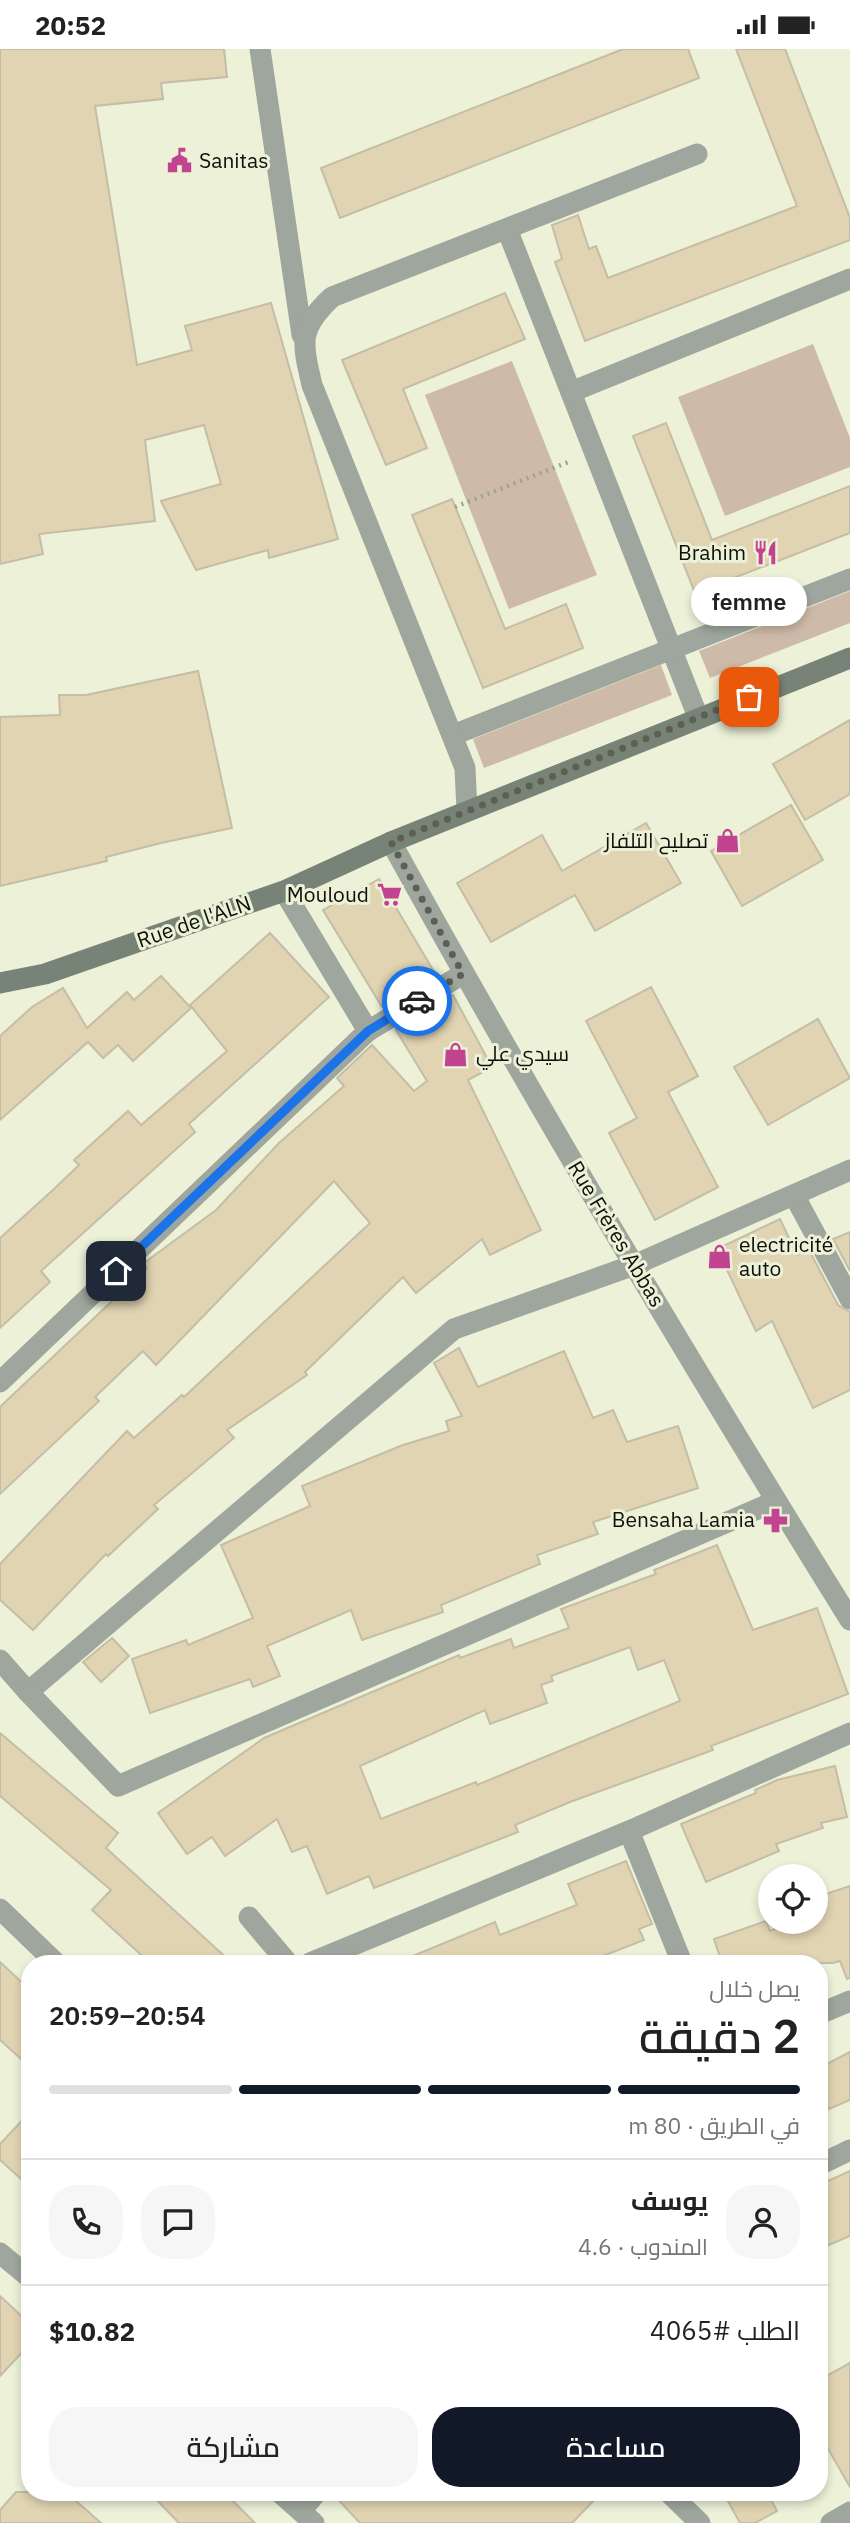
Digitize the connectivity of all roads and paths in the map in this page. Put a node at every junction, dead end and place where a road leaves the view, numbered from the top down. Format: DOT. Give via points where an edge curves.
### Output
graph roads {
  1 [pos="260,49"];
  2 [pos="697,154"];
  3 [pos="507,229"];
  4 [pos="850,279"];
  5 [pos="304,348"];
  6 [pos="571,391"];
  7 [pos="594,452"];
  8 [pos="455,507"];
  9 [pos="850,579"];
  10 [pos="671,649"];
  11 [pos="850,658"];
  12 [pos="698,717"];
  13 [pos="453,735"];
  14 [pos="467,811"];
  15 [pos="391,842"];
  16 [pos="284,891"];
  17 [pos="463,974"];
  18 [pos="0,983"];
  19 [pos="368,1031"];
  20 [pos="850,1170"];
  21 [pos="794,1195"];
  22 [pos="634,1265"];
  23 [pos="850,1299"];
  24 [pos="0,1382"];
  25 [pos="776,1501"];
  26 [pos="850,1620"];
  27 [pos="0,1660"];
  28 [pos="28,1692"];
  29 [pos="850,1733"];
  30 [pos="629,1831"];
  31 [pos="0,1909"];
  32 [pos="249,1917"];
  33 [pos="48,1955"];
  34 [pos="281,1955"];
  35 [pos="329,1955"];
  36 [pos="679,1955"];
  37 [pos="850,2000"];
  38 [pos="828,2010"];
  39 [pos="850,2150"];
  40 [pos="828,2161"];
  41 [pos="0,2253"];
  42 [pos="21,2270"];
  43 [pos="289,2501"];
  44 [pos="677,2501"];
  45 [pos="850,2512"];
  46 [pos="308,2517"];
  47 [pos="700,2523"];
  48 [pos="831,2523"];
  1 -- 5 [label="street"];
  2 -- 3 [label="street"];
  3 -- 5 [label="street" via="331,297 311,316"];
  3 -- 6 [label="street"];
  4 -- 6 [label="street"];
  5 -- 13 [label="street" via="312,385"];
  6 -- 7 [label="street"];
  7 -- 8 [label="path"];
  7 -- 10 [label="street"];
  9 -- 10 [label="street"];
  10 -- 12 [label="street"];
  10 -- 13 [label="street"];
  11 -- 12 [label="street, Rue de l'ALN"];
  12 -- 14 [label="street, Rue de l'ALN"];
  13 -- 14 [label="street" via="465,768"];
  14 -- 15 [label="street, Rue de l'ALN"];
  15 -- 16 [label="street, Rue de l'ALN"];
  15 -- 17 [label="street, Rue Frères Abbas"];
  16 -- 18 [label="street, Rue de l'ALN" via="45,974"];
  16 -- 19 [label="street"];
  17 -- 19 [label="street"];
  17 -- 22 [label="street, Rue Frères Abbas"];
  19 -- 24 [label="street"];
  20 -- 21 [label="street"];
  21 -- 22 [label="street"];
  21 -- 23 [label="street"];
  22 -- 25 [label="street, Rue Frères Abbas"];
  22 -- 28 [label="street" via="454,1329"];
  25 -- 26 [label="street, Rue Frères Abbas"];
  25 -- 28 [label="street" via="118,1786"];
  27 -- 28 [label="street"];
  29 -- 30 [label="street"];
  30 -- 35 [label="street"];
  30 -- 36 [label="street"];
  31 -- 33 [label="street"];
  32 -- 34 [label="street"];
  37 -- 38 [label="street"];
  39 -- 40 [label="street"];
  41 -- 42 [label="street"];
  43 -- 46 [label="street"];
  44 -- 47 [label="street"];
  45 -- 48 [label="street"];
}
